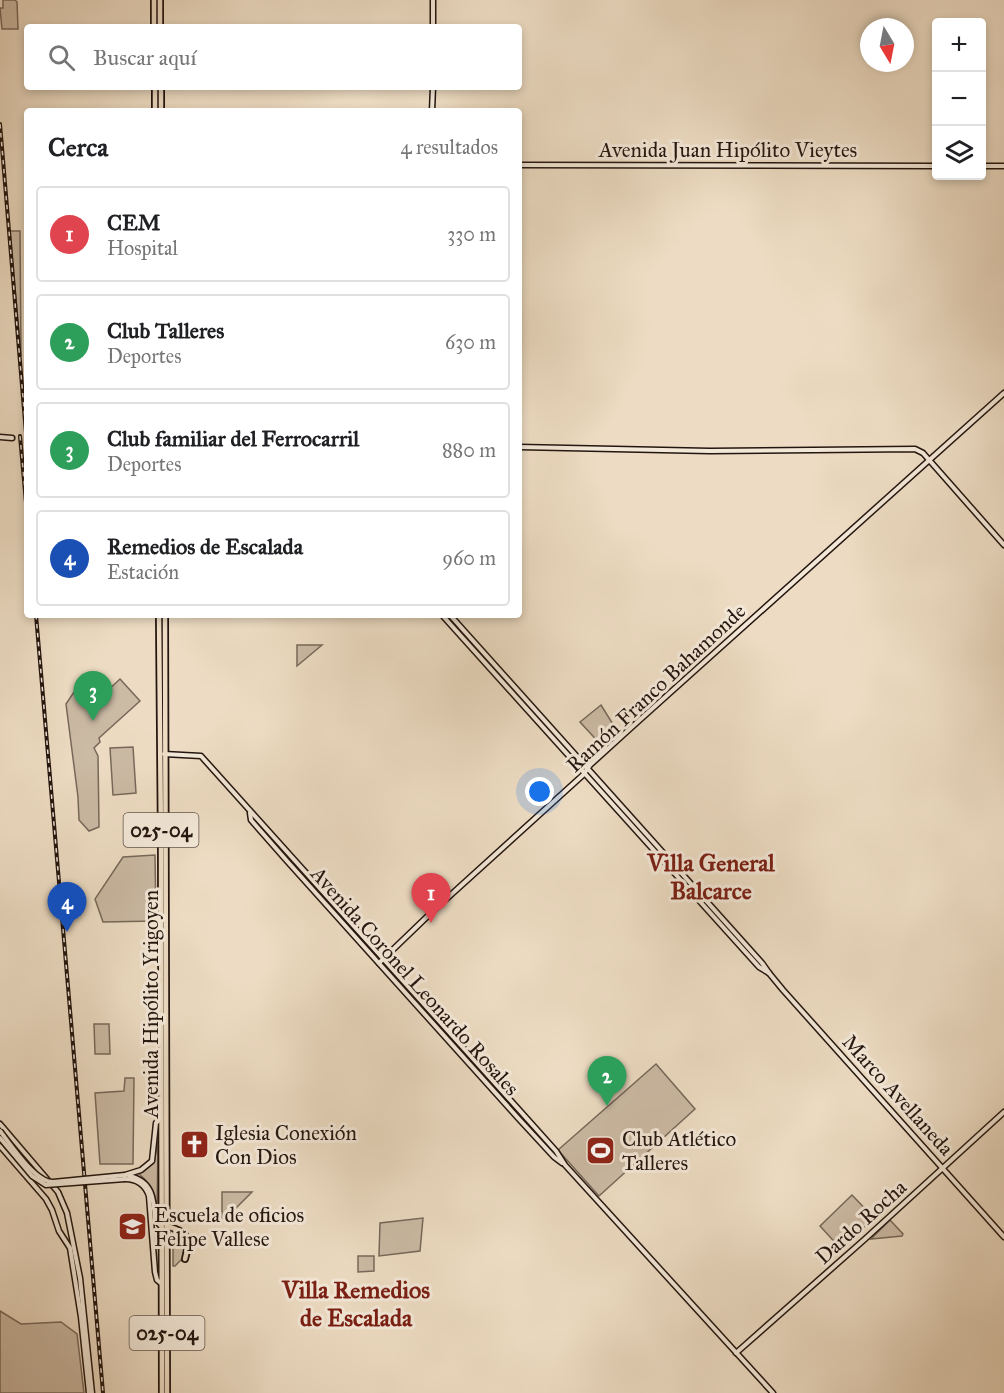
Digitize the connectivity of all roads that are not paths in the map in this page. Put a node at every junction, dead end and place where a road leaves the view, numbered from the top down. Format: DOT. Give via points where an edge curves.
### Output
graph roads {
  1 [pos="154,0"];
  2 [pos="160,0"];
  3 [pos="433,0"];
  4 [pos="154,24"];
  5 [pos="160,24"];
  6 [pos="433,24"];
  7 [pos="155,90"];
  8 [pos="161,90"];
  9 [pos="433,90"];
  10 [pos="155,108"];
  11 [pos="161,108"];
  12 [pos="432,108"];
  13 [pos="522,165"];
  14 [pos="932,166"];
  15 [pos="986,166"];
  16 [pos="1004,166"];
  17 [pos="1004,393"];
  18 [pos="0,437"];
  19 [pos="12,438"];
  20 [pos="522,447"];
  21 [pos="929,459"];
  22 [pos="1004,544"];
  23 [pos="159,618"];
  24 [pos="165,618"];
  25 [pos="445,618"];
  26 [pos="453,618"];
  27 [pos="163,754"];
  28 [pos="587,770"];
  29 [pos="250,812"];
  30 [pos="383,958"];
  31 [pos="379,963"];
  32 [pos="1004,1112"];
  33 [pos="161,1118"];
  34 [pos="0,1124"];
  35 [pos="0,1131"];
  36 [pos="0,1138"];
  37 [pos="0,1146"];
  38 [pos="565,1165"];
  39 [pos="943,1168"];
  40 [pos="126,1175"];
  41 [pos="153,1220"];
  42 [pos="165,1224"];
  43 [pos="1004,1237"];
  44 [pos="185,1259"];
  45 [pos="162,1284"];
  46 [pos="736,1353"];
  47 [pos="90,1393"];
  48 [pos="162,1393"];
  49 [pos="167,1393"];
  50 [pos="773,1393"];
  1 -- 4 [label="main road"];
  2 -- 5 [label="main road"];
  3 -- 6 [label="street"];
  7 -- 10 [label="main road"];
  8 -- 11 [label="main road"];
  9 -- 12 [label="street"];
  13 -- 14 [label="street, Avenida Juan Hipólito Vieytes"];
  15 -- 16 [label="street"];
  17 -- 21 [label="street, Ramón Franco Bahamonde"];
  18 -- 19 [label="street"];
  20 -- 21 [label="street" via="907,449 920,450"];
  21 -- 22 [label="street"];
  21 -- 28 [label="street, Ramón Franco Bahamonde"];
  23 -- 27 [label="main road, Avenida Hipólito Yrigoyen / 025-04"];
  24 -- 27 [label="main road, Avenida Hipólito Yrigoyen / 025-04"];
  25 -- 28 [label="street, Marco Avellaneda"];
  26 -- 28 [label="street, Marco Avellaneda"];
  27 -- 29 [label="street, Avenida Coronel Leonardo Rosales" via="201,756"];
  27 -- 33 [label="main road, Avenida Hipólito Yrigoyen / 025-04"];
  27 -- 42 [label="main road, Avenida Hipólito Yrigoyen / 025-04"];
  28 -- 30 [label="street, Ramón Franco Bahamonde"];
  28 -- 39 [label="street, Marco Avellaneda" via="759,967 769,973"];
  29 -- 30 [label="street, Avenida Coronel Leonardo Rosales"];
  29 -- 31 [label="street, Avenida Coronel Leonardo Rosales" via="251,820"];
  30 -- 31 [label="street, Ramón Franco Bahamonde"];
  30 -- 38 [label="street, Avenida Coronel Leonardo Rosales"];
  31 -- 38 [label="street, Avenida Coronel Leonardo Rosales"];
  32 -- 39 [label="street, Dardo Rocha"];
  33 -- 40 [label="street" via="156,1123 152,1161"];
  33 -- 42 [label="main road, Avenida Hipólito Yrigoyen / 025-04"];
  34 -- 47 [label="street" via="49,1180 68,1213 81,1278"];
  35 -- 40 [label="street, bridge" via="44,1181"];
  36 -- 41 [label="street, bridge" via="32,1176 45,1185 125,1179 139,1182 149,1196"];
  37 -- 47 [label="street" via="46,1199 69,1248"];
  38 -- 46 [label="street, Avenida Coronel Leonardo Rosales"];
  39 -- 43 [label="street, Marco Avellaneda"];
  39 -- 46 [label="street, Dardo Rocha"];
  40 -- 41 [label="street" via="149,1187 154,1201"];
  41 -- 42 [label="street"];
  41 -- 45 [label="street" via="156,1277"];
  42 -- 44 [label="main road" via="181,1230 188,1240"];
  42 -- 45 [label="main road, Avenida Hipólito Yrigoyen / 025-04"];
  42 -- 49 [label="main road, Avenida Hipólito Yrigoyen / 025-04"];
  45 -- 48 [label="main road, Avenida Hipólito Yrigoyen / 025-04"];
  46 -- 50 [label="street, Avenida Coronel Leonardo Rosales"];
}
